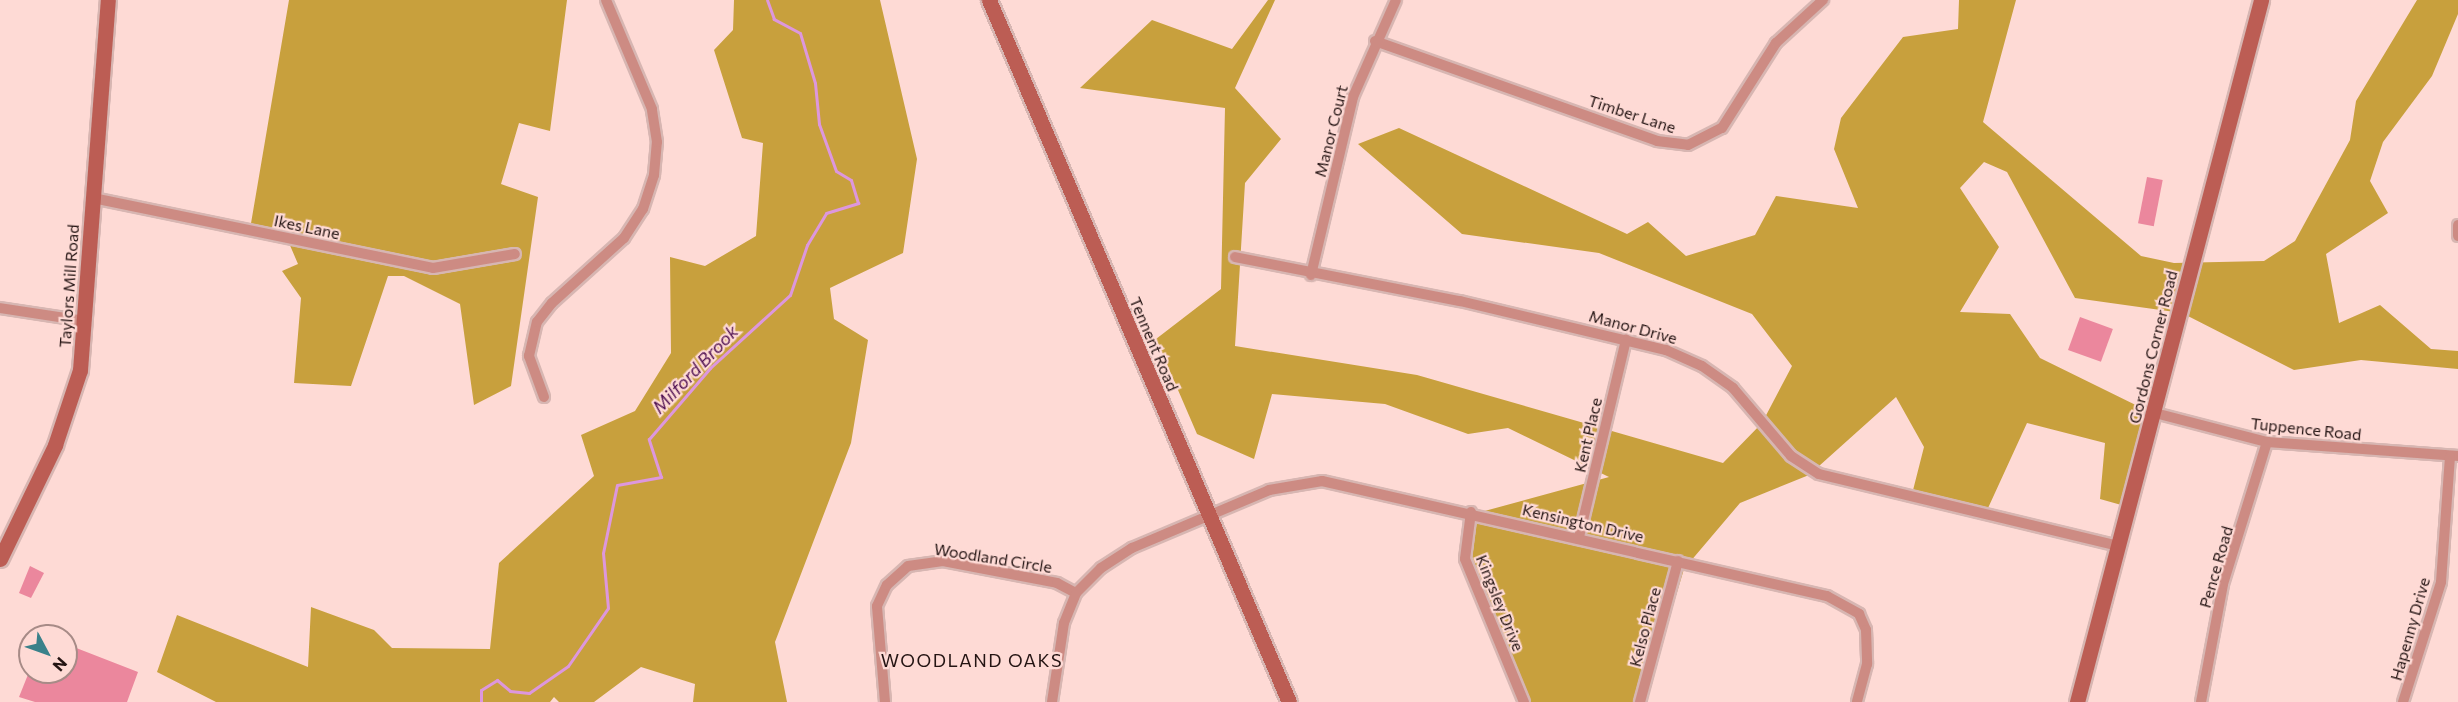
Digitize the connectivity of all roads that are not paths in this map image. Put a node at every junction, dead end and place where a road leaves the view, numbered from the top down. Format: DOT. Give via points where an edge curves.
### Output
graph roads {
  1 [pos="108,0"];
  2 [pos="606,0"];
  3 [pos="989,0"];
  4 [pos="1396,0"];
  5 [pos="1823,0"];
  6 [pos="2261,0"];
  7 [pos="1375,41"];
  8 [pos="93,198"];
  9 [pos="2458,225"];
  10 [pos="2458,236"];
  11 [pos="514,254"];
  12 [pos="1235,257"];
  13 [pos="1311,275"];
  14 [pos="0,308"];
  15 [pos="85,321"];
  16 [pos="1626,340"];
  17 [pos="544,397"];
  18 [pos="2155,413"];
  19 [pos="2267,442"];
  20 [pos="2454,456"];
  21 [pos="1471,512"];
  22 [pos="1210,515"];
  23 [pos="1579,537"];
  24 [pos="2120,546"];
  25 [pos="0,559"];
  26 [pos="1678,561"];
  27 [pos="1076,592"];
  28 [pos="885,702"];
  29 [pos="1052,702"];
  30 [pos="1289,702"];
  31 [pos="1524,702"];
  32 [pos="1640,702"];
  33 [pos="1857,702"];
  34 [pos="2077,702"];
  35 [pos="2201,702"];
  36 [pos="2403,702"];
  1 -- 8 [label="street, Taylors Mill Road"];
  2 -- 17 [label="street" via="652,109 657,142 654,175 643,209 624,238 552,303 537,322 529,356"];
  3 -- 22 [label="street, Tennent Road"];
  4 -- 7 [label="street, Manor Court"];
  5 -- 7 [label="street, Timber Lane" via="1776,43 1722,128 1688,145 1657,141"];
  6 -- 18 [label="street, Gordons Corner Road"];
  7 -- 13 [label="street, Manor Court" via="1353,97"];
  8 -- 11 [label="street, Ikes Lane" via="433,268"];
  8 -- 15 [label="street, Taylors Mill Road"];
  9 -- 10 [label="street"];
  12 -- 13 [label="street, Manor Drive"];
  13 -- 16 [label="street, Manor Drive" via="1460,301"];
  14 -- 15 [label="street"];
  15 -- 25 [label="street, Taylors Mill Road" via="80,370 68,416"];
  16 -- 23 [label="street, Kent Place"];
  16 -- 24 [label="street, Manor Drive" via="1682,356 1719,377 1751,406 1791,456 1819,474"];
  18 -- 19 [label="street, Tuppence Road"];
  18 -- 24 [label="street, Gordons Corner Road"];
  19 -- 20 [label="street, Tuppence Road"];
  19 -- 35 [label="street, Pence Road" via="2223,584"];
  20 -- 36 [label="street, Hapenny Drive" via="2441,582"];
  21 -- 22 [label="street, Kensington Drive" via="1323,481 1277,487"];
  21 -- 23 [label="street, Kensington Drive"];
  21 -- 31 [label="street, Kingsley Drive" via="1464,549 1467,569"];
  22 -- 27 [label="street" via="1118,555"];
  22 -- 30 [label="street, Tennent Road"];
  23 -- 26 [label="street, Kensington Drive"];
  24 -- 34 [label="street, Gordons Corner Road"];
  26 -- 32 [label="street, Kelso Place"];
  26 -- 33 [label="street, Kensington Drive" via="1804,589 1851,608 1863,620 1868,641"];
  27 -- 28 [label="street, Woodland Circle" via="1057,583 943,561 908,567 887,585 877,606"];
  27 -- 29 [label="street" via="1061,638"];
}
